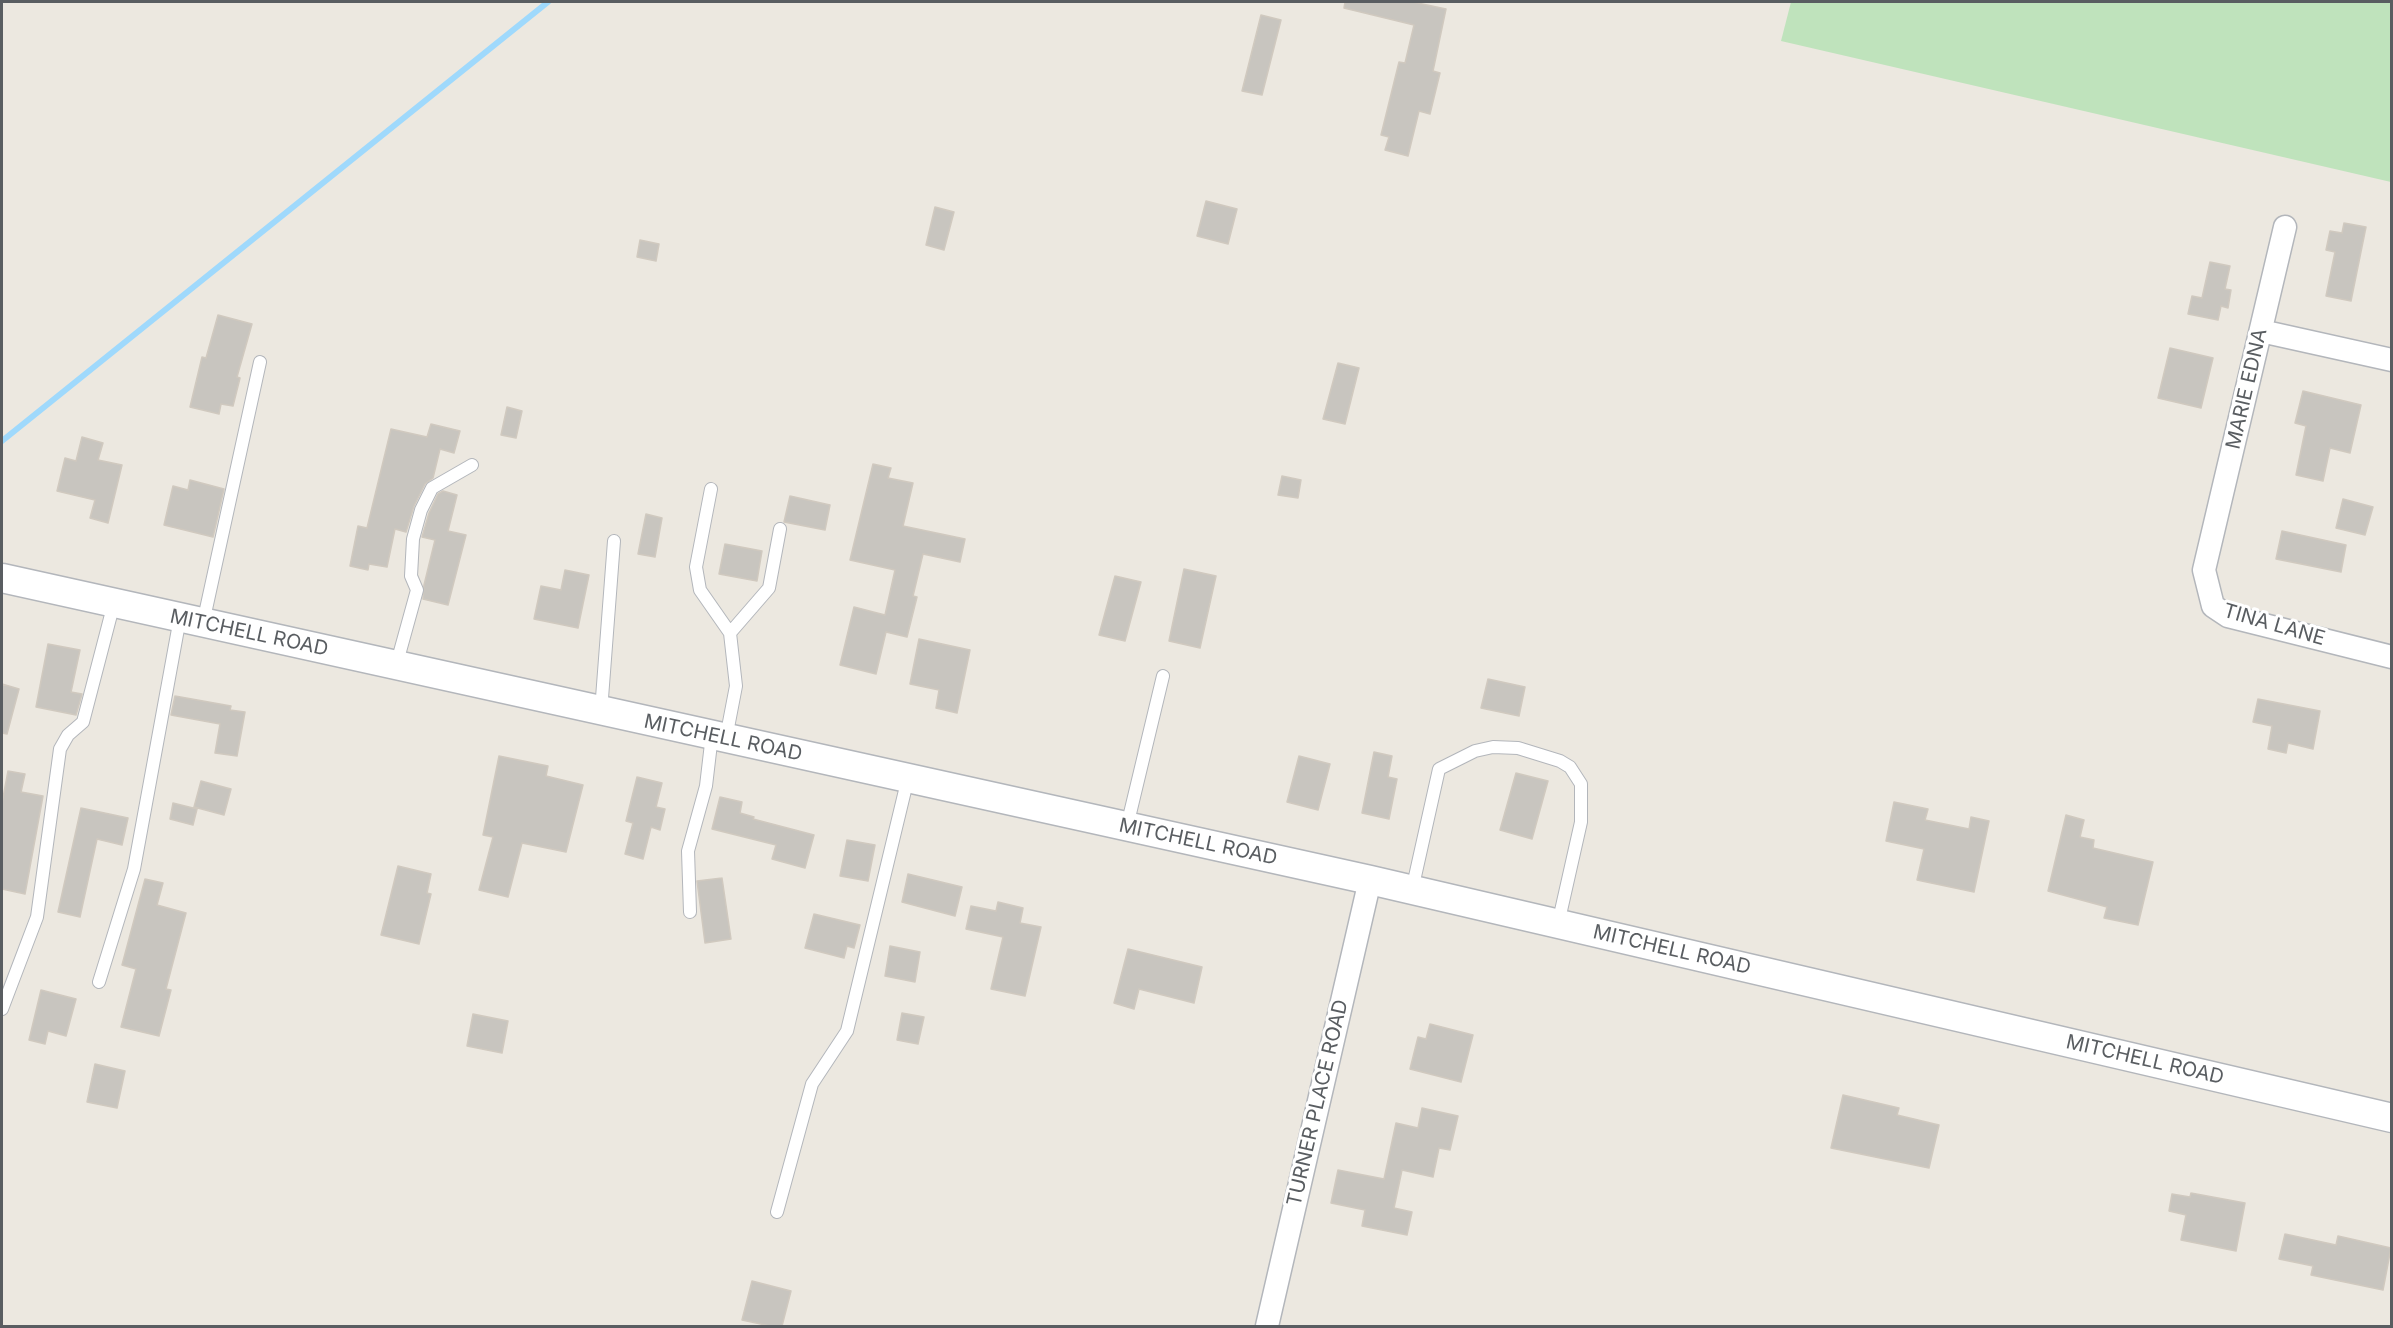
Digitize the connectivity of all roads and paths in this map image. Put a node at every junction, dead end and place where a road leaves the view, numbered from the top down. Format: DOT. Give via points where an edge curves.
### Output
graph roads {
  1 [pos="2285,227"];
  2 [pos="2261,331"];
  3 [pos="2391,360"];
  4 [pos="261,362"];
  5 [pos="472,465"];
  6 [pos="711,489"];
  7 [pos="780,529"];
  8 [pos="614,541"];
  9 [pos="2208,550"];
  10 [pos="2,578"];
  11 [pos="114,603"];
  12 [pos="191,620"];
  13 [pos="730,633"];
  14 [pos="2391,657"];
  15 [pos="396,666"];
  16 [pos="1163,676"];
  17 [pos="601,711"];
  18 [pos="719,737"];
  19 [pos="908,778"];
  20 [pos="1127,826"];
  21 [pos="1370,880"];
  22 [pos="1412,890"];
  23 [pos="690,912"];
  24 [pos="1558,924"];
  25 [pos="99,982"];
  26 [pos="2,1009"];
  27 [pos="2391,1118"];
  28 [pos="777,1212"];
  29 [pos="1267,1326"];
  1 -- 2 [label="street, MARIE EDNA"];
  2 -- 3 [label="street"];
  2 -- 9 [label="street, MARIE EDNA"];
  4 -- 12 [label="lane"];
  5 -- 15 [label="lane" via="432,488 421,510 413,539 411,576 417,590"];
  6 -- 13 [label="lane" via="696,567 700,590"];
  7 -- 13 [label="lane" via="769,588"];
  8 -- 17 [label="lane"];
  9 -- 14 [label="street, TINA LANE" via="2204,570 2213,606 2228,616"];
  10 -- 11 [label="street, MITCHELL ROAD"];
  11 -- 12 [label="street, MITCHELL ROAD"];
  11 -- 26 [label="lane" via="83,722 60,749 38,917"];
  12 -- 15 [label="street, MITCHELL ROAD"];
  12 -- 25 [label="lane" via="134,869"];
  13 -- 18 [label="lane" via="736,686"];
  15 -- 17 [label="street, MITCHELL ROAD"];
  16 -- 20 [label="lane"];
  17 -- 18 [label="street, MITCHELL ROAD"];
  18 -- 19 [label="street, MITCHELL ROAD"];
  18 -- 23 [label="lane" via="688,851"];
  19 -- 20 [label="street, MITCHELL ROAD"];
  19 -- 28 [label="lane" via="847,1031 812,1084"];
  20 -- 21 [label="street, MITCHELL ROAD"];
  21 -- 22 [label="street, MITCHELL ROAD"];
  21 -- 29 [label="street, TURNER PLACE ROAD"];
  22 -- 24 [label="street, MITCHELL ROAD"];
  22 -- 24 [label="lane" via="1439,769 1475,751 1518,748 1560,761 1570,767 1581,784 1581,822"];
  24 -- 27 [label="street, MITCHELL ROAD"];
}
